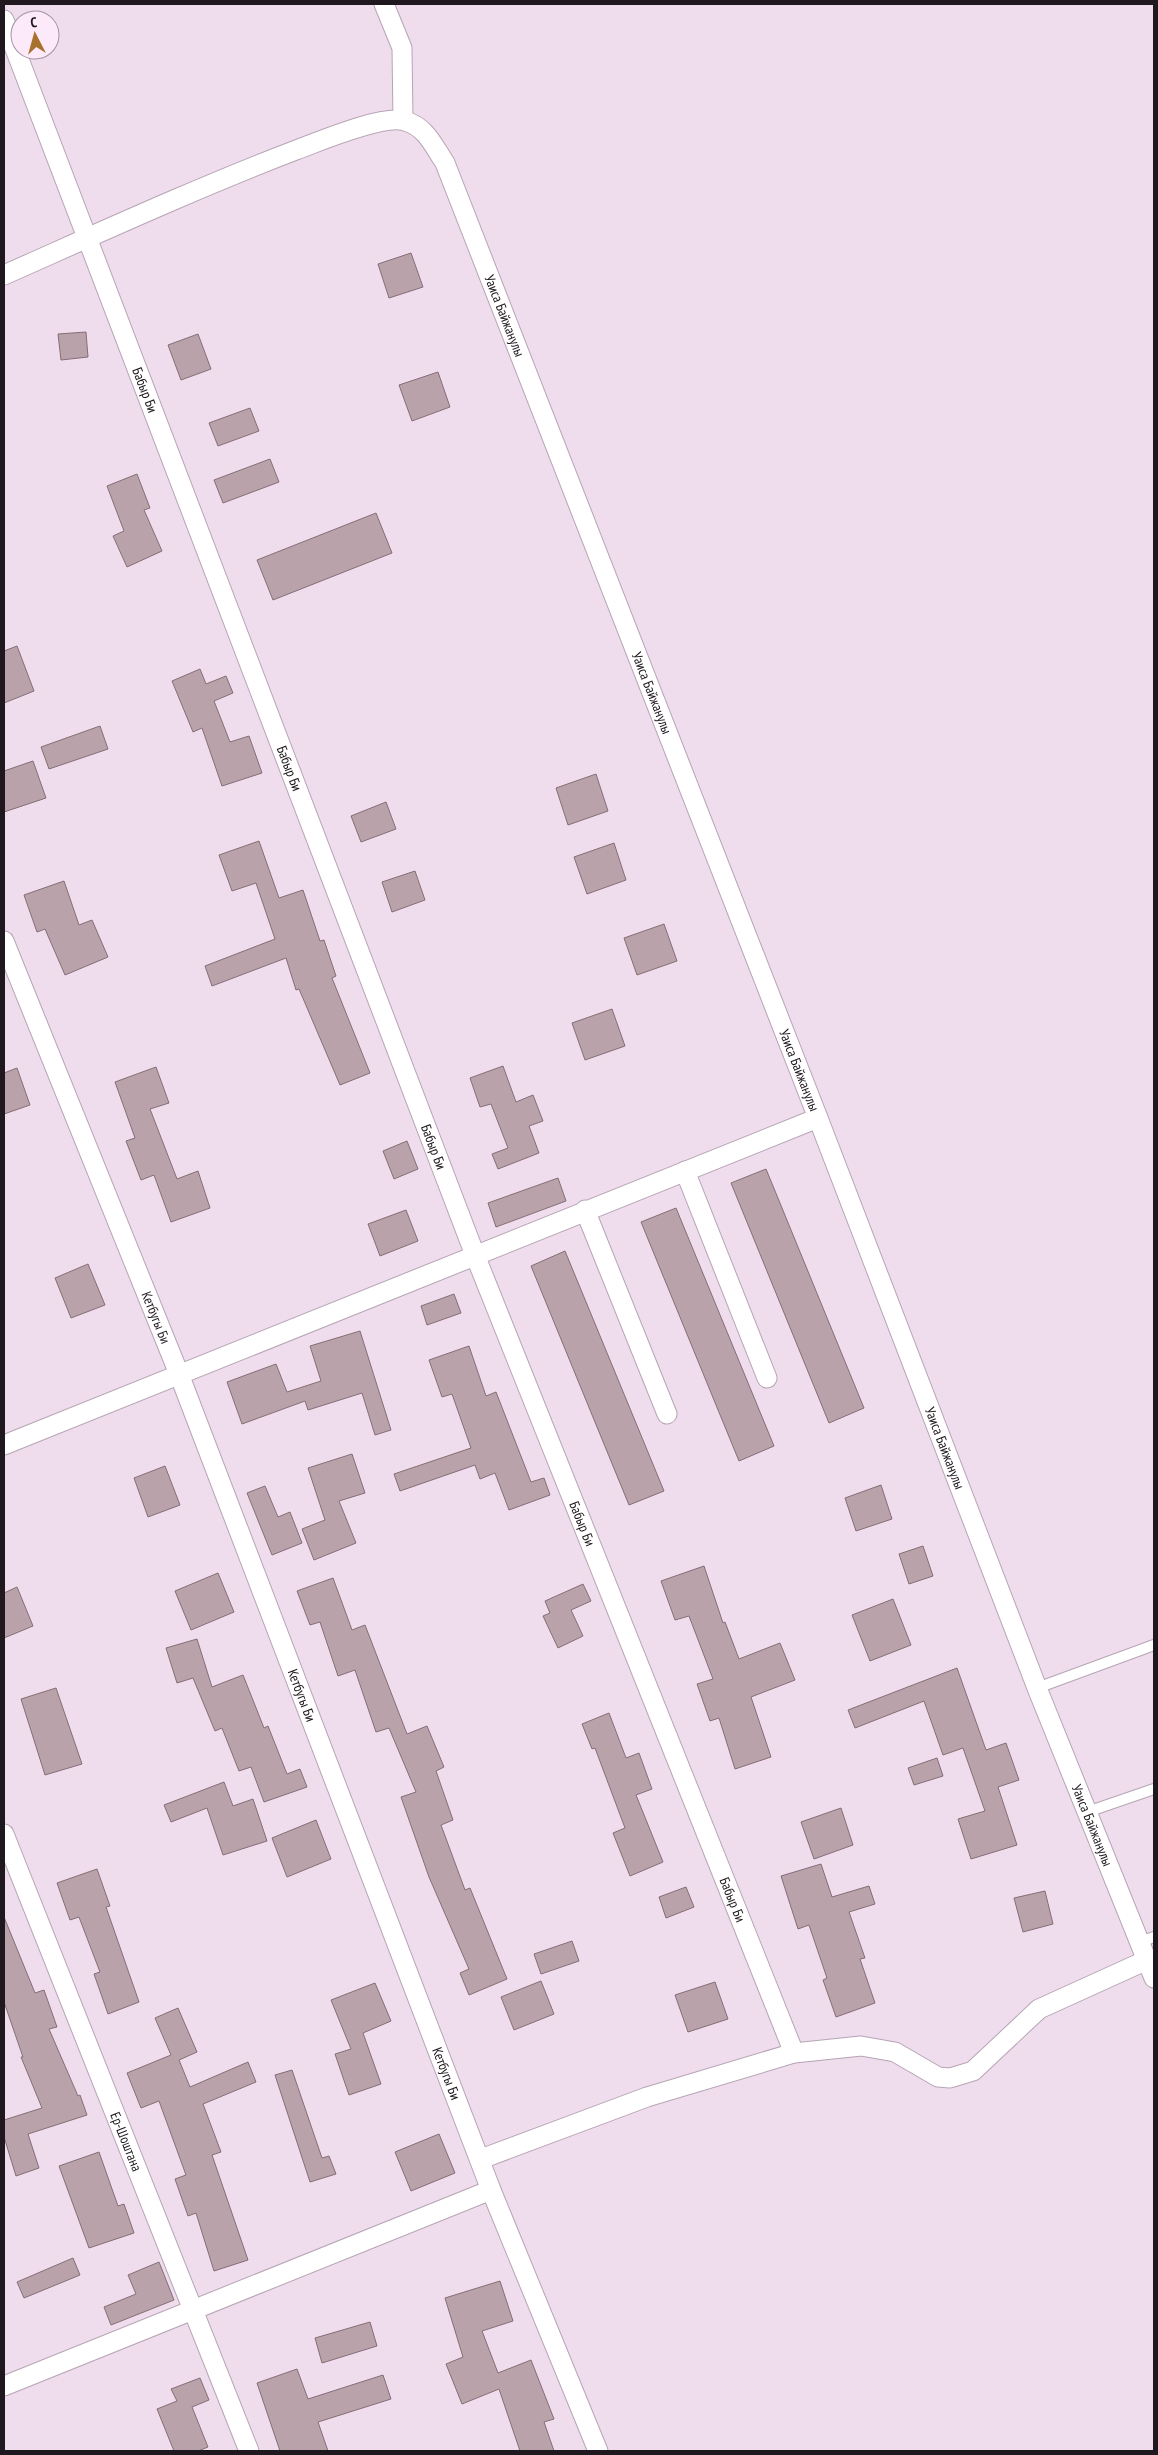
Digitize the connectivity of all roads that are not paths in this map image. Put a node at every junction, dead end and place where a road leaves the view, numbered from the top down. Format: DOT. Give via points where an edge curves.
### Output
graph roads {
  1 [pos="384,4"];
  2 [pos="4,20"];
  3 [pos="403,120"];
  4 [pos="88,237"];
  5 [pos="4,275"];
  6 [pos="4,941"];
  7 [pos="818,1118"];
  8 [pos="685,1171"];
  9 [pos="585,1210"];
  10 [pos="475,1255"];
  11 [pos="179,1374"];
  12 [pos="767,1378"];
  13 [pos="667,1414"];
  14 [pos="4,1444"];
  15 [pos="1154,1645"];
  16 [pos="1037,1688"];
  17 [pos="1154,1789"];
  18 [pos="1087,1812"];
  19 [pos="4,1834"];
  20 [pos="1147,1939"];
  21 [pos="1148,1960"];
  22 [pos="1154,1978"];
  23 [pos="794,2053"];
  24 [pos="481,2159"];
  25 [pos="491,2190"];
  26 [pos="192,2311"];
  27 [pos="4,2386"];
  28 [pos="249,2451"];
  29 [pos="598,2451"];
  1 -- 3 [label="street" via="402,48"];
  2 -- 4 [label="street, Бабыр Би"];
  3 -- 4 [label="street" via="378,122 324,139 195,189"];
  3 -- 7 [label="street, Уаиса Байжанулы" via="424,130 444,163"];
  4 -- 5 [label="street"];
  4 -- 10 [label="street, Бабыр Би"];
  6 -- 11 [label="street, Кетбугы Би"];
  7 -- 8 [label="street"];
  7 -- 16 [label="street, Уаиса Байжанулы"];
  8 -- 9 [label="street"];
  8 -- 12 [label="street"];
  9 -- 10 [label="street"];
  9 -- 13 [label="street"];
  10 -- 11 [label="street"];
  10 -- 23 [label="street, Бабыр Би"];
  11 -- 14 [label="street"];
  11 -- 24 [label="street, Кетбугы Би"];
  15 -- 16 [label="lane"];
  16 -- 18 [label="street, Уаиса Байжанулы"];
  17 -- 18 [label="lane"];
  18 -- 20 [label="street, Уаиса Байжанулы"];
  19 -- 26 [label="street, Ер-Шоштана"];
  20 -- 21 [label="street, Уаиса Байжанулы"];
  21 -- 22 [label="street, Уаиса Байжанулы"];
  21 -- 23 [label="street" via="1038,2009 973,2071 950,2078 938,2077 895,2052 861,2046"];
  23 -- 24 [label="street" via="647,2097"];
  24 -- 25 [label="street, Кетбугы Би"];
  25 -- 26 [label="street"];
  25 -- 29 [label="street, Кетбугы Би"];
  26 -- 27 [label="street"];
  26 -- 28 [label="street, Ер-Шоштана"];
}
